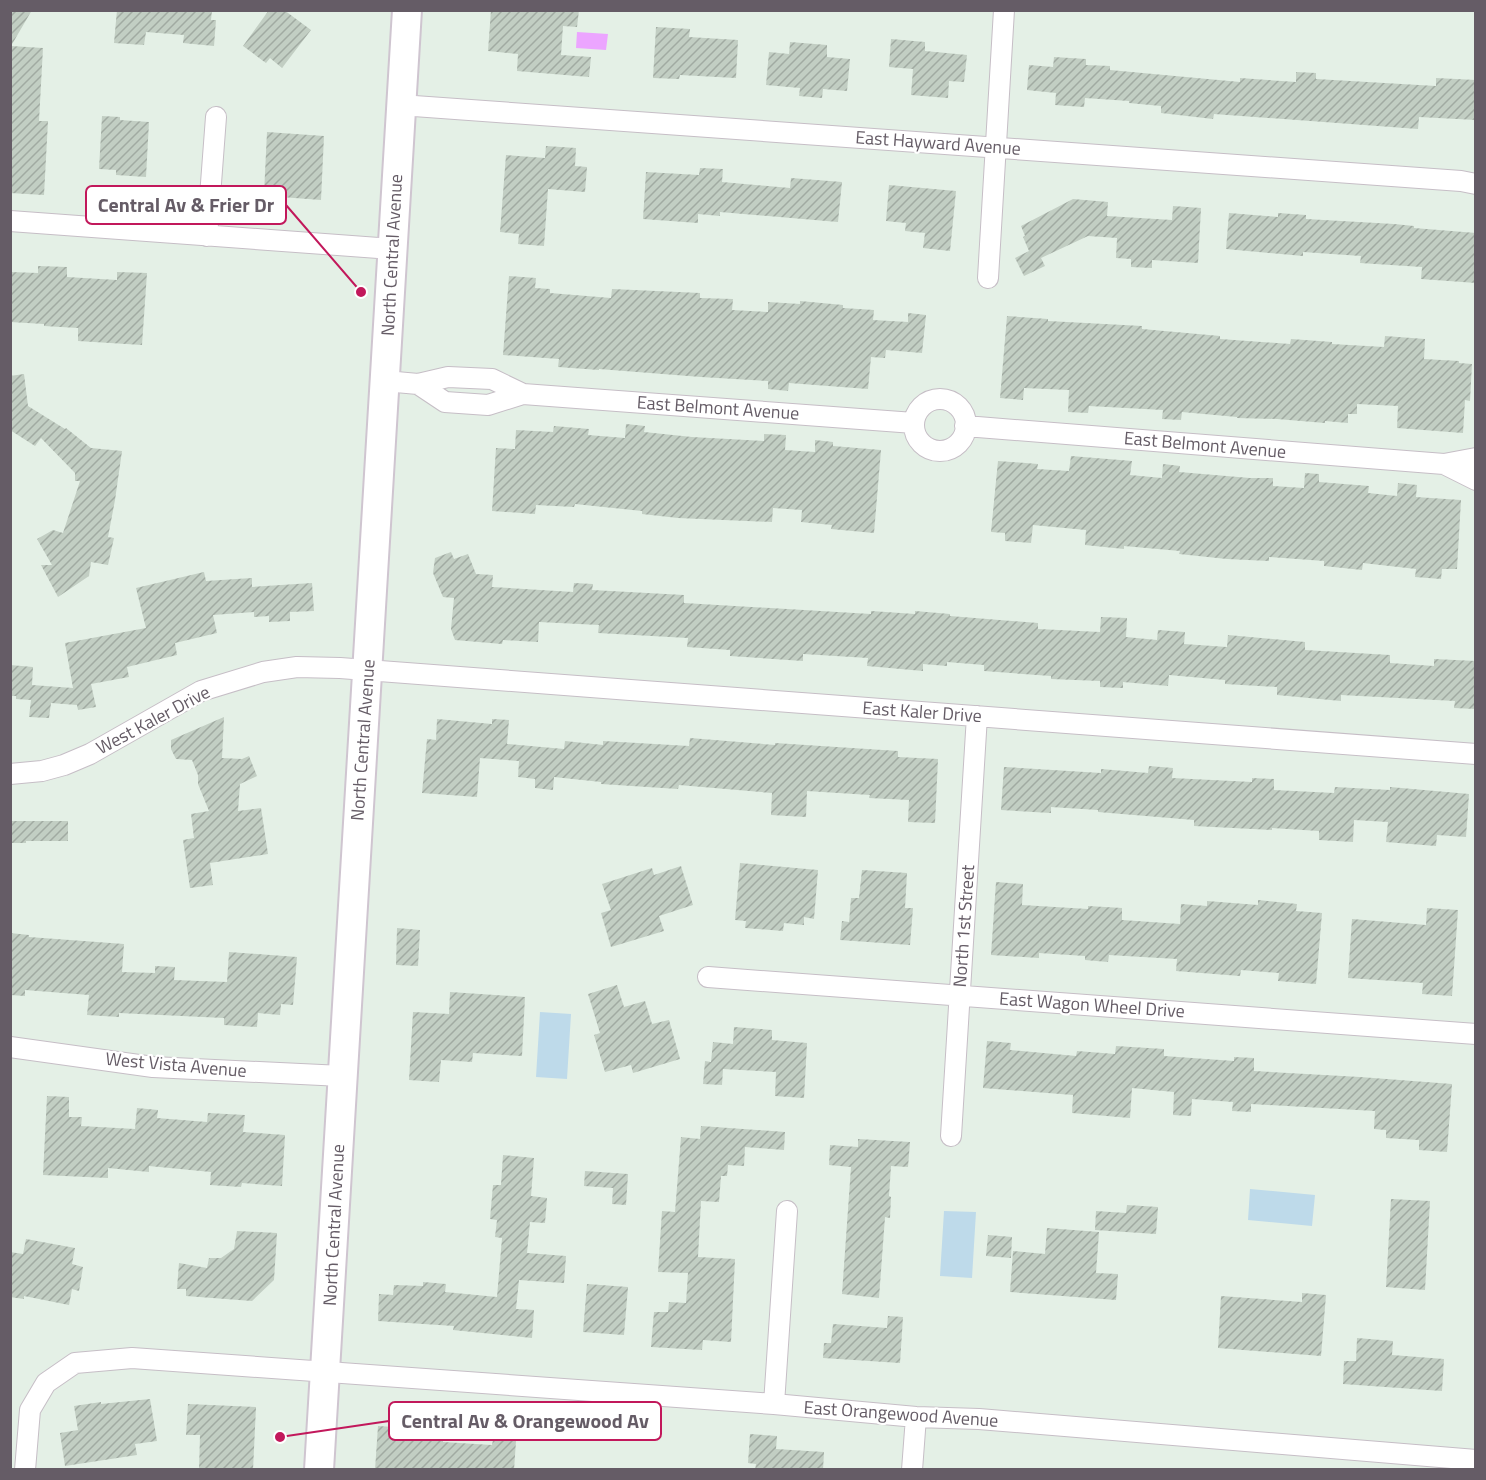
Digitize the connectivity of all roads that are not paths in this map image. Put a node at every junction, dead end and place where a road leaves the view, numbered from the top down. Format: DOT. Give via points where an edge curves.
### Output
graph roads {
  1 [pos="407,10"];
  2 [pos="1004,10"];
  3 [pos="400,105"];
  4 [pos="216,117"];
  5 [pos="995,148"];
  6 [pos="1476,184"];
  7 [pos="10,221"];
  8 [pos="207,236"];
  9 [pos="392,249"];
  10 [pos="988,278"];
  11 [pos="385,381"];
  12 [pos="914,423"];
  13 [pos="965,426"];
  14 [pos="1476,458"];
  15 [pos="1444,464"];
  16 [pos="1476,480"];
  17 [pos="368,671"];
  18 [pos="977,716"];
  19 [pos="1476,754"];
  20 [pos="10,774"];
  21 [pos="708,977"];
  22 [pos="959,996"];
  23 [pos="1476,1034"];
  24 [pos="10,1047"];
  25 [pos="342,1076"];
  26 [pos="951,1136"];
  27 [pos="787,1211"];
  28 [pos="326,1371"];
  29 [pos="774,1404"];
  30 [pos="916,1417"];
  31 [pos="1476,1460"];
  32 [pos="25,1470"];
  33 [pos="319,1470"];
  34 [pos="912,1470"];
  1 -- 3 [label="main road, North Central Avenue"];
  2 -- 5 [label="street"];
  3 -- 5 [label="street, East Hayward Avenue"];
  3 -- 9 [label="main road, North Central Avenue"];
  4 -- 8 [label="street"];
  5 -- 6 [label="street, East Hayward Avenue"];
  5 -- 10 [label="street"];
  7 -- 8 [label="street"];
  8 -- 9 [label="street"];
  9 -- 11 [label="main road, North Central Avenue"];
  11 -- 12 [label="street, East Belmont Avenue" via="418,384 448,377 492,379 523,394"];
  11 -- 17 [label="main road, North Central Avenue"];
  12 -- 13 [label="street" via="919,409 931,400 946,399 959,406"];
  12 -- 13 [label="street" via="917,437 928,448 942,451 956,446 965,434"];
  13 -- 15 [label="street, East Belmont Avenue"];
  14 -- 15 [label="street, East Belmont Avenue"];
  15 -- 16 [label="street, East Belmont Avenue"];
  17 -- 18 [label="street, East Kaler Drive"];
  17 -- 20 [label="street, West Kaler Drive" via="297,667 263,672 201,691 64,765"];
  17 -- 25 [label="main road, North Central Avenue"];
  18 -- 19 [label="street, East Kaler Drive"];
  18 -- 22 [label="street, North 1st Street"];
  21 -- 22 [label="street, East Wagon Wheel Drive"];
  22 -- 23 [label="street, East Wagon Wheel Drive"];
  22 -- 26 [label="street, North 1st Street"];
  24 -- 25 [label="street, West Vista Avenue" via="153,1067"];
  25 -- 28 [label="main road, North Central Avenue"];
  27 -- 29 [label="street"];
  28 -- 29 [label="street, East Orangewood Avenue"];
  28 -- 32 [label="street, East Orangewood Avenue" via="132,1358 75,1363 46,1383 30,1410"];
  28 -- 33 [label="main road, North Central Avenue"];
  29 -- 30 [label="street, East Orangewood Avenue"];
  30 -- 31 [label="street, East Orangewood Avenue"];
  30 -- 34 [label="street"];
}
